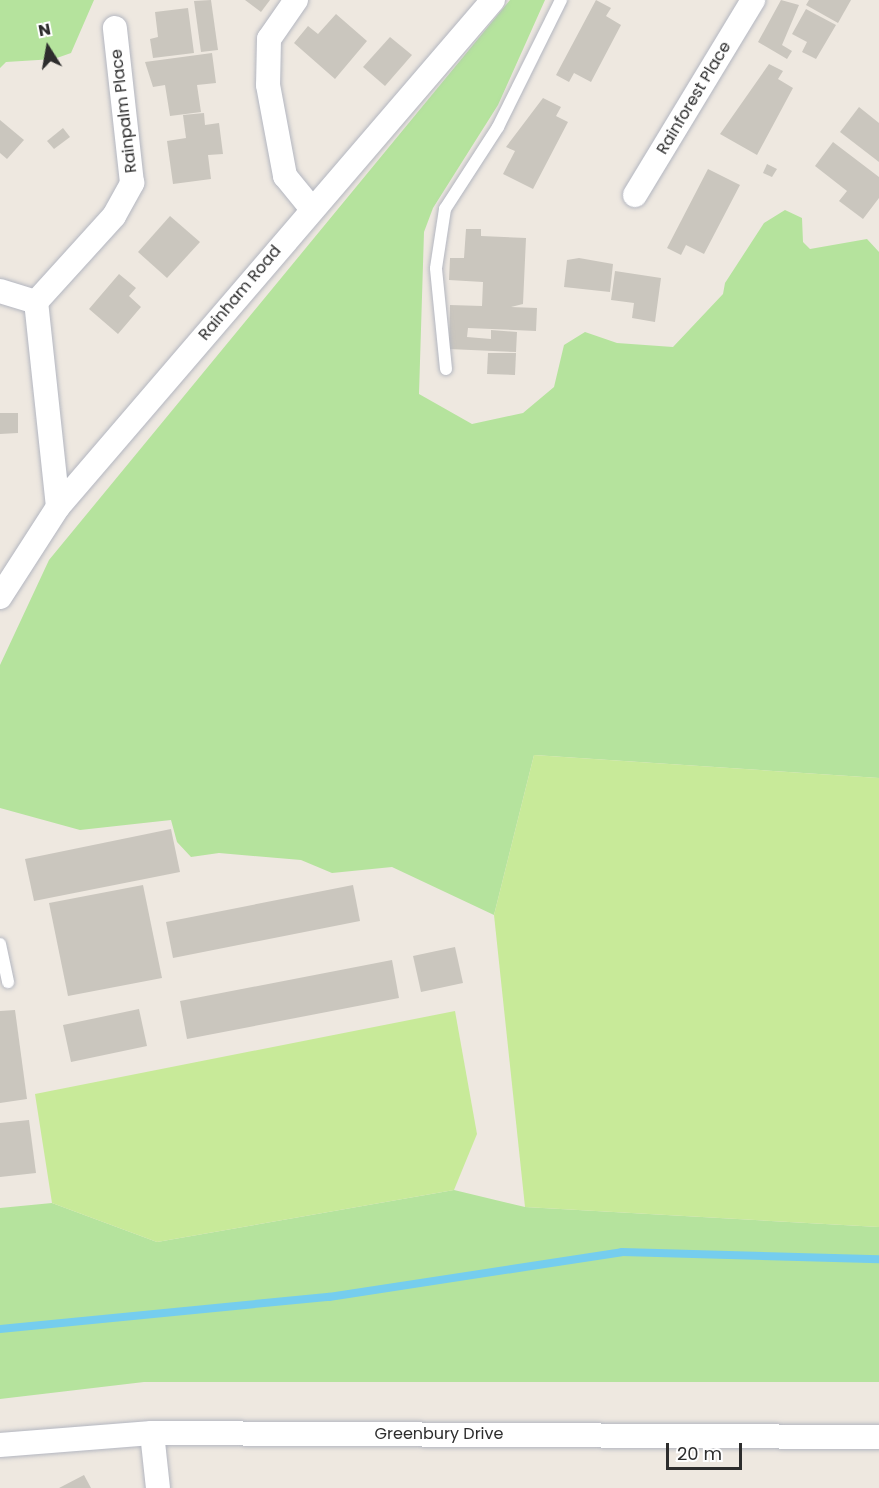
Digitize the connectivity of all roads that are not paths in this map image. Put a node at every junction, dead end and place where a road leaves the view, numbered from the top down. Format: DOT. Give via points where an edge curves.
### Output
graph roads {
  1 [pos="296,0"];
  2 [pos="493,0"];
  3 [pos="561,0"];
  4 [pos="753,0"];
  5 [pos="115,28"];
  6 [pos="635,195"];
  7 [pos="312,209"];
  8 [pos="0,291"];
  9 [pos="36,302"];
  10 [pos="447,369"];
  11 [pos="58,507"];
  12 [pos="0,597"];
  13 [pos="0,944"];
  14 [pos="8,982"];
  15 [pos="152,1433"];
  16 [pos="879,1437"];
  17 [pos="0,1445"];
  18 [pos="158,1488"];
  1 -- 7 [label="street" via="269,39 268,85 285,176"];
  2 -- 7 [label="street, Rainham Road"];
  3 -- 10 [label="lane" via="498,127 445,209 436,268"];
  4 -- 6 [label="street, Rainforest Place"];
  5 -- 9 [label="street, Rainpalm Place" via="132,183 114,216"];
  7 -- 11 [label="street, Rainham Road"];
  8 -- 9 [label="street"];
  9 -- 11 [label="street"];
  11 -- 12 [label="street, Rainham Road"];
  13 -- 14 [label="lane"];
  15 -- 16 [label="street, Greenbury Drive"];
  15 -- 17 [label="street, Greenbury Drive"];
  15 -- 18 [label="street"];
}
